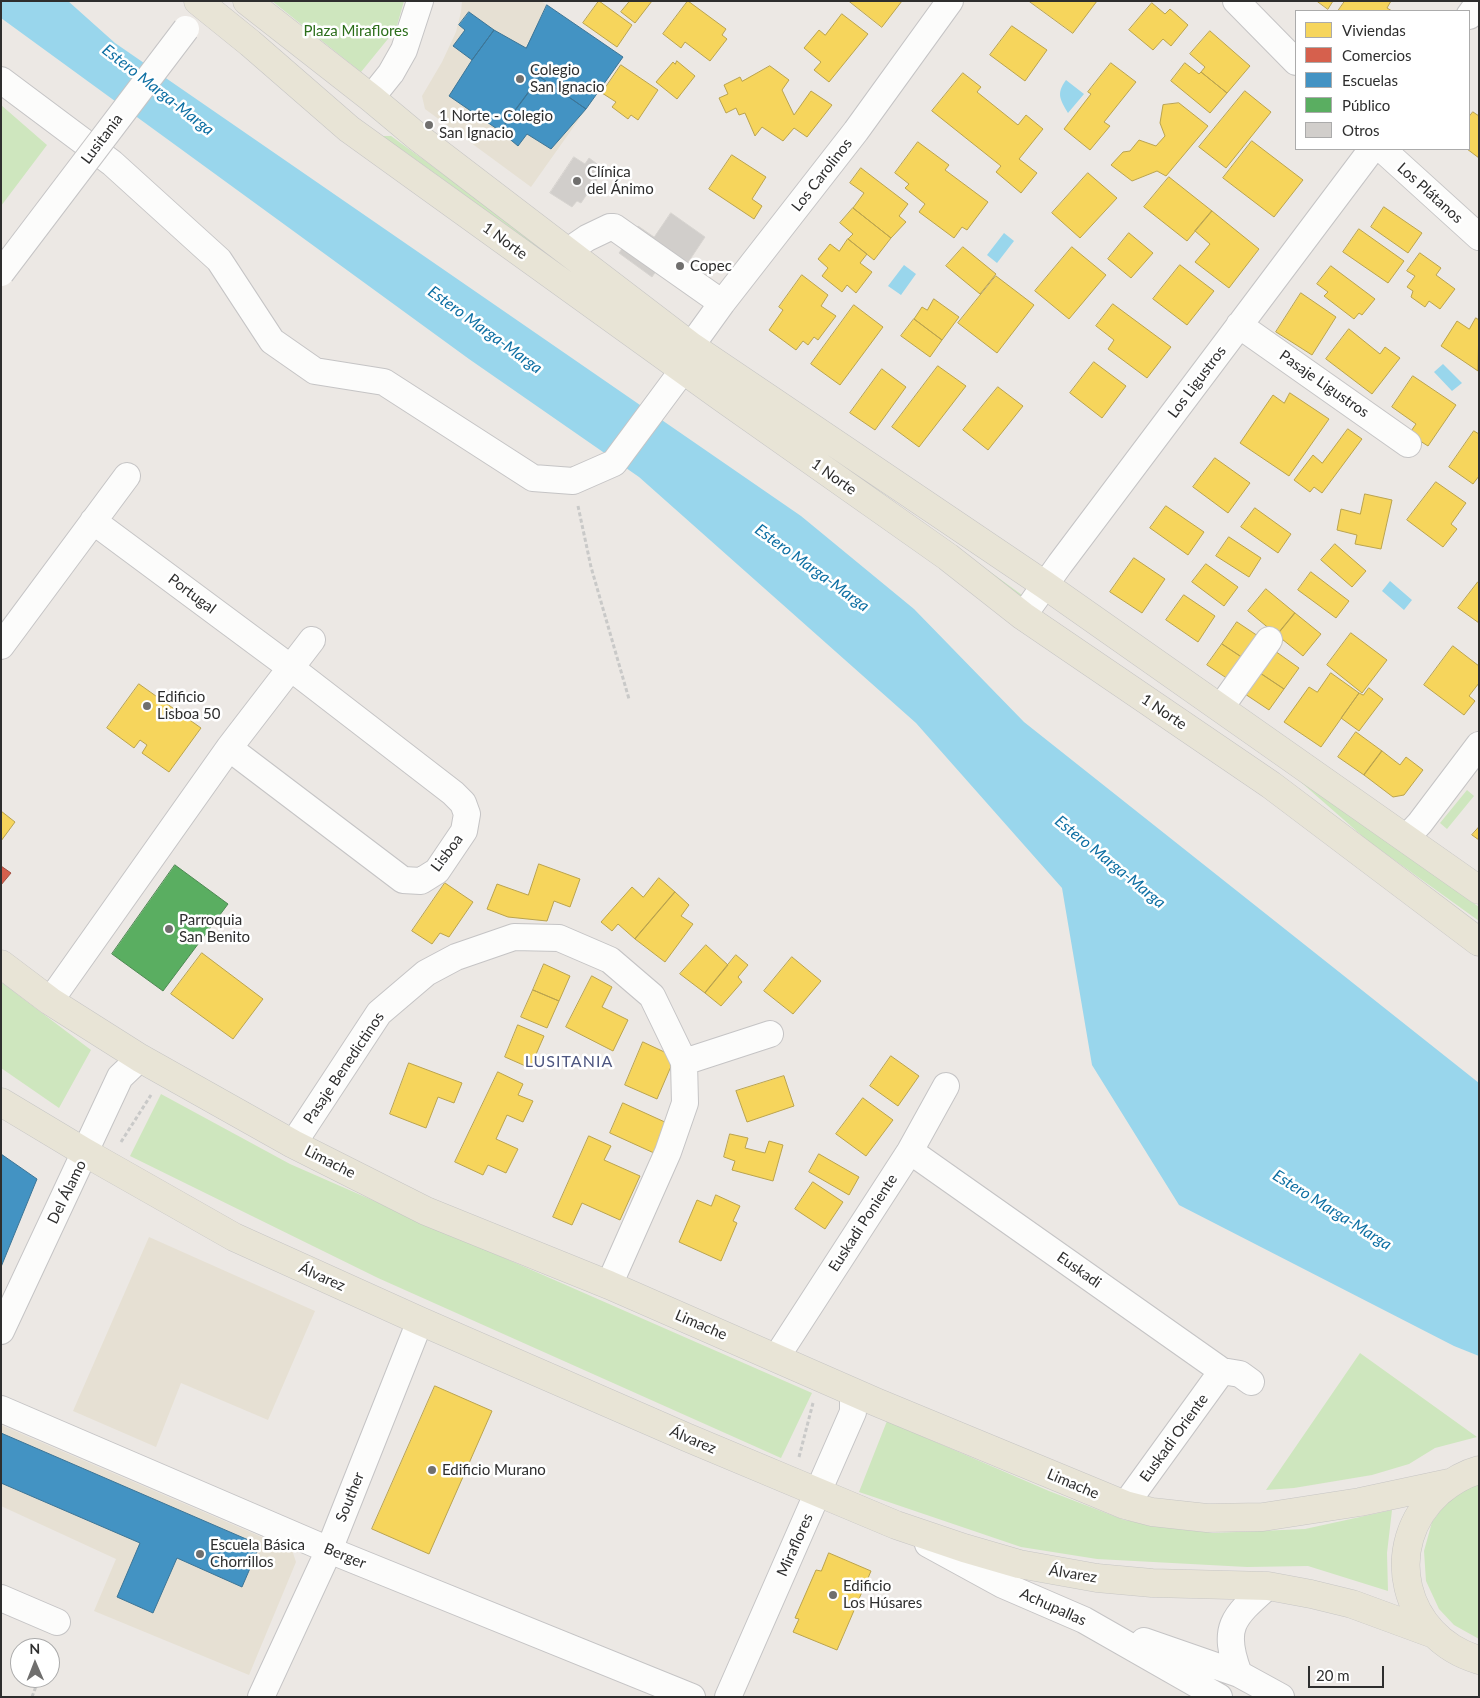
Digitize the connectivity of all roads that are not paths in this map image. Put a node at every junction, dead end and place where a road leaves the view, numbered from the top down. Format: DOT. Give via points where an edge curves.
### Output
graph roads {
  1 [pos="247,1"];
  2 [pos="420,1"];
  3 [pos="950,1"];
  4 [pos="1236,1"];
  5 [pos="1479,2"];
  6 [pos="202,3"];
  7 [pos="1470,15"];
  8 [pos="250,43"];
  9 [pos="1295,61"];
  10 [pos="1,80"];
  11 [pos="371,98"];
  12 [pos="1371,150"];
  13 [pos="1383,150"];
  14 [pos="1479,237"];
  15 [pos="568,251"];
  16 [pos="1,273"];
  17 [pos="722,303"];
  18 [pos="1239,326"];
  19 [pos="687,358"];
  20 [pos="1408,444"];
  21 [pos="127,476"];
  22 [pos="93,521"];
  23 [pos="1045,585"];
  24 [pos="1023,616"];
  25 [pos="312,640"];
  26 [pos="1269,640"];
  27 [pos="1,646"];
  28 [pos="291,668"];
  29 [pos="1221,707"];
  30 [pos="1479,745"];
  31 [pos="229,748"];
  32 [pos="1406,838"];
  33 [pos="1479,890"];
  34 [pos="1479,942"];
  35 [pos="1,964"];
  36 [pos="50,1001"];
  37 [pos="770,1034"];
  38 [pos="684,1062"];
  39 [pos="149,1063"];
  40 [pos="946,1086"];
  41 [pos="1,1102"];
  42 [pos="294,1144"];
  43 [pos="910,1151"];
  44 [pos="97,1160"];
  45 [pos="609,1285"];
  46 [pos="420,1321"];
  47 [pos="1,1331"];
  48 [pos="776,1358"];
  49 [pos="1222,1372"];
  50 [pos="1251,1382"];
  51 [pos="853,1392"];
  52 [pos="1,1409"];
  53 [pos="1479,1470"];
  54 [pos="1449,1483"];
  55 [pos="818,1493"];
  56 [pos="1125,1505"];
  57 [pos="886,1520"];
  58 [pos="329,1550"];
  59 [pos="1268,1586"];
  60 [pos="1,1598"];
  61 [pos="1084,1620"];
  62 [pos="57,1622"];
  63 [pos="1431,1632"];
  64 [pos="1474,1663"];
  65 [pos="1239,1674"];
  66 [pos="1206,1694"];
  67 [pos="261,1697"];
  68 [pos="692,1697"];
  69 [pos="728,1697"];
  70 [pos="1281,1697"];
  1 -- 11 [label="main road, 1 Norte"];
  2 -- 11 [label="street" via="404,50"];
  3 -- 17 [label="street, Los Carolinos" via="856,131"];
  4 -- 9 [label="street"];
  5 -- 7 [label="street"];
  6 -- 8 [label="main road, 1 Norte"];
  6 -- 16 [label="street, Lusitania, bridge" via="186,29"];
  8 -- 11 [label="main road" via="342,93"];
  8 -- 19 [label="main road, 1 Norte" via="350,129"];
  10 -- 19 [label="street, Los Carolinos" via="112,163 219,260 272,341 315,371 384,382 533,478 573,481 614,462 660,401"];
  11 -- 15 [label="main road, 1 Norte"];
  12 -- 18 [label="street, Los Ligustros"];
  13 -- 14 [label="street, Los Plátanos"];
  15 -- 17 [label="street" via="587,238 614,227"];
  15 -- 19 [label="main road, 1 Norte"];
  17 -- 19 [label="street, Los Carolinos"];
  18 -- 20 [label="street, Pasaje Ligustros"];
  18 -- 23 [label="street, Los Ligustros"];
  19 -- 23 [label="main road, 1 Norte"];
  19 -- 24 [label="main road, 1 Norte"];
  21 -- 22 [label="street"];
  22 -- 27 [label="street"];
  22 -- 28 [label="street, Portugal"];
  23 -- 24 [label="street, Los Ligustros"];
  23 -- 29 [label="main road, 1 Norte"];
  24 -- 34 [label="main road, 1 Norte" via="1271,786"];
  25 -- 28 [label="street"];
  26 -- 29 [label="street"];
  28 -- 31 [label="street"];
  28 -- 31 [label="street, Lisboa" via="463,802 467,814 464,831 437,871 421,881 403,880"];
  29 -- 32 [label="main road, 1 Norte"];
  30 -- 32 [label="street"];
  31 -- 36 [label="street"];
  32 -- 33 [label="main road, 1 Norte"];
  35 -- 36 [label="main road, Limache"];
  36 -- 39 [label="main road, Limache"];
  37 -- 38 [label="street"];
  38 -- 42 [label="street, Pasaje Benedictinos" via="652,996 610,960 559,938 514,937 456,957 426,973 379,1013"];
  38 -- 45 [label="street, Pasaje Benedictinos" via="685,1102 668,1152"];
  39 -- 42 [label="main road, Limache"];
  39 -- 44 [label="street, Del Álamo" via="120,1077"];
  40 -- 43 [label="street, Euskadi Poniente"];
  41 -- 44 [label="main road, Álvarez"];
  42 -- 45 [label="main road, Limache" via="426,1211"];
  43 -- 48 [label="street, Euskadi Poniente"];
  43 -- 49 [label="street, Euskadi"];
  44 -- 46 [label="main road, Álvarez" via="234,1237"];
  44 -- 47 [label="street, Del Álamo"];
  45 -- 48 [label="main road, Limache"];
  46 -- 55 [label="main road, Álvarez"];
  46 -- 58 [label="street, Souther"];
  48 -- 51 [label="main road, Limache"];
  49 -- 50 [label="street, Euskadi" via="1240,1374"];
  49 -- 56 [label="street, Euskadi Oriente"];
  51 -- 55 [label="street, Miraflores" via="853,1412"];
  51 -- 56 [label="main road, Limache"];
  52 -- 58 [label="street, Berger"];
  53 -- 54 [label="main road, Limache"];
  54 -- 56 [label="main road, Limache" via="1360,1502 1235,1519 1198,1518"];
  54 -- 63 [label="main road, Limache" via="1428,1502 1413,1526 1406,1554 1406,1582 1415,1609"];
  55 -- 57 [label="main road, Álvarez"];
  55 -- 69 [label="street, Miraflores"];
  57 -- 59 [label="main road, Álvarez" via="964,1548 1060,1572 1152,1583"];
  57 -- 61 [label="street, Achupallas" via="1003,1585"];
  58 -- 67 [label="street, Souther"];
  58 -- 68 [label="street, Berger"];
  59 -- 63 [label="main road, Álvarez" via="1352,1604"];
  59 -- 65 [label="street" via="1246,1606 1232,1628 1230,1642"];
  60 -- 62 [label="street"];
  61 -- 65 [label="street"];
  61 -- 66 [label="street, Achupallas"];
  63 -- 64 [label="main road, Limache" via="1446,1646"];
  65 -- 70 [label="street"];
}
